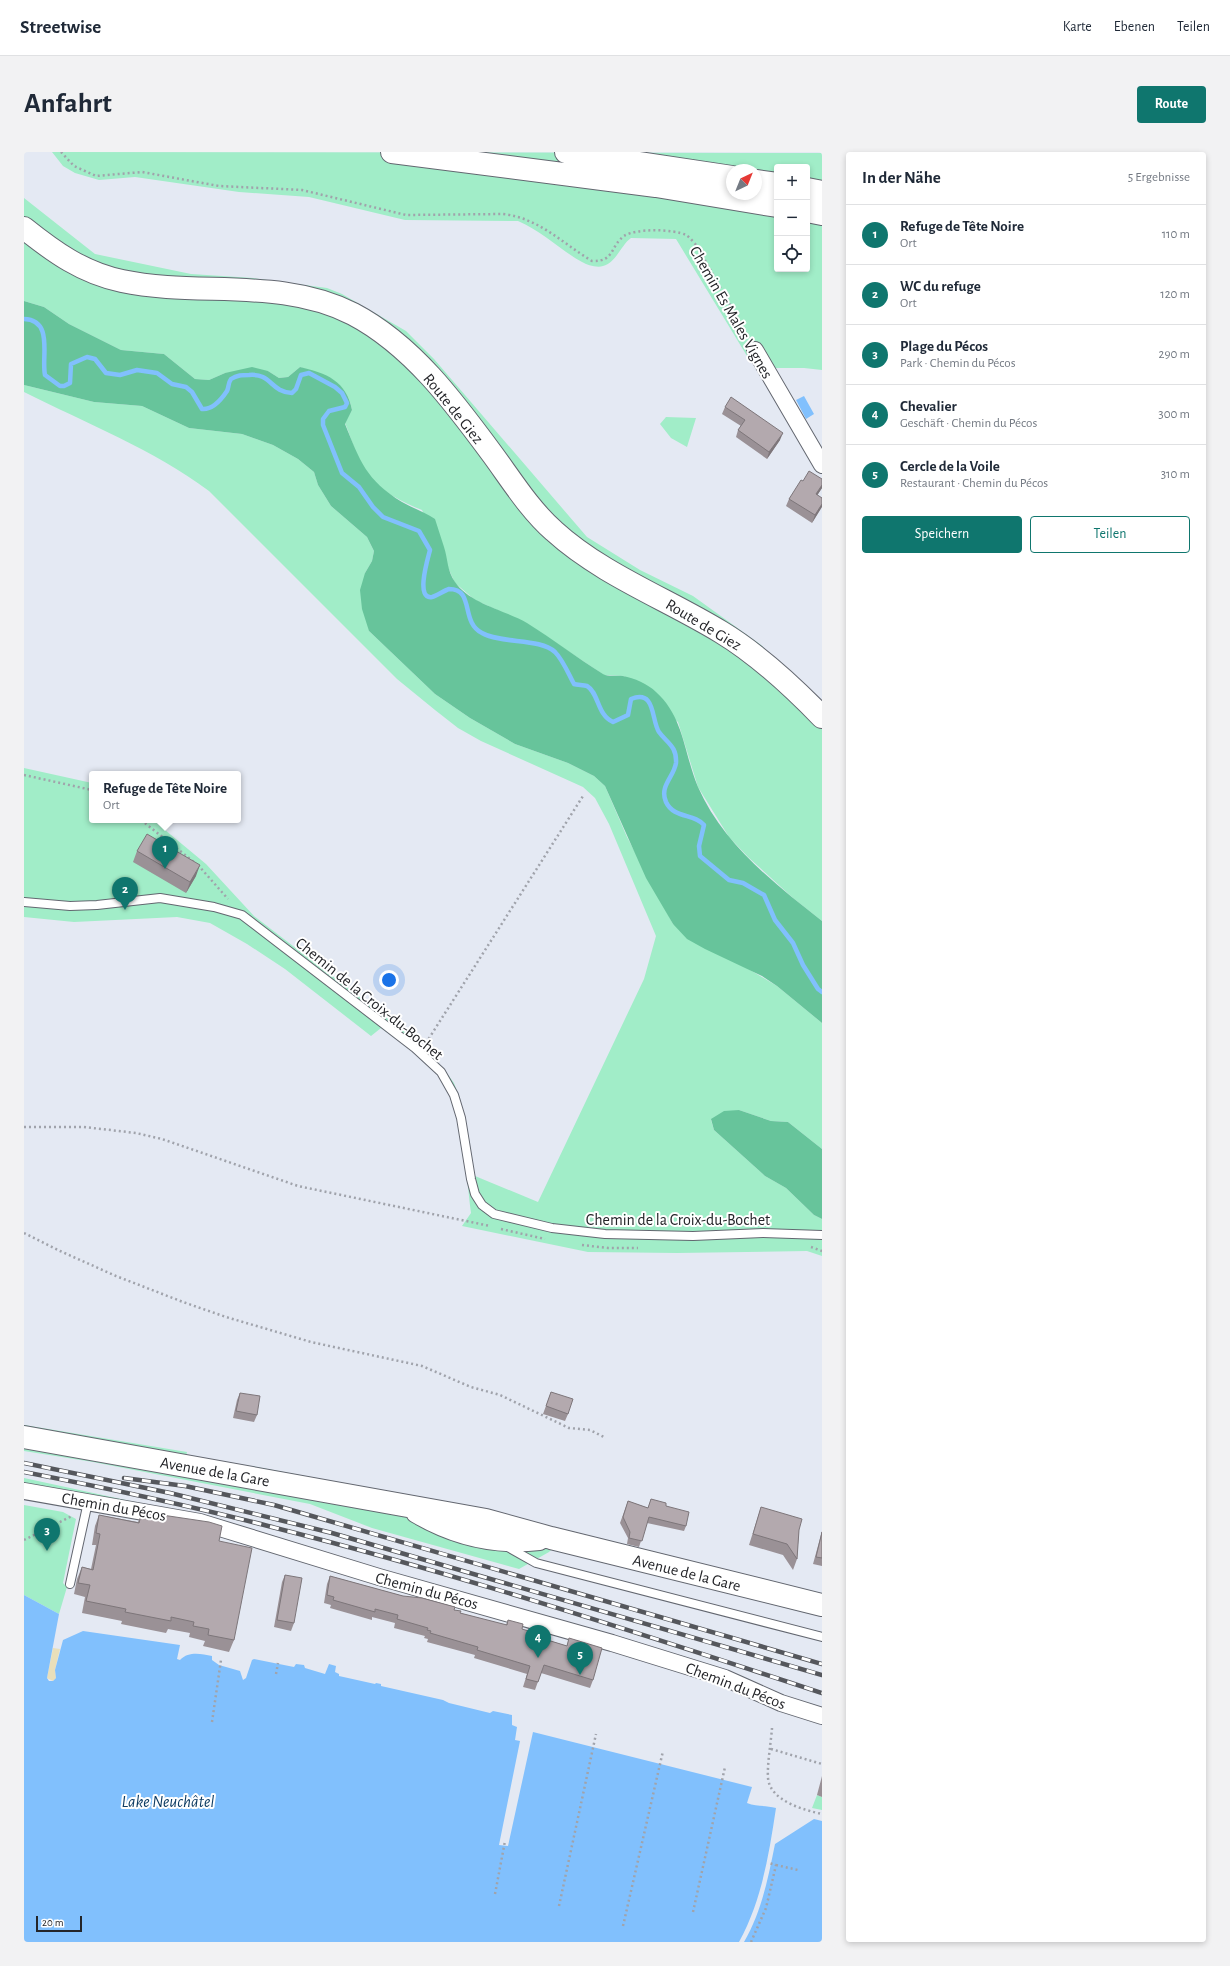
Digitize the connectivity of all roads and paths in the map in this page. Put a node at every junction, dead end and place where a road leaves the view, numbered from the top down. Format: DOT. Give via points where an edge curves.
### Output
graph roads {
  1 [pos="61,152"];
  2 [pos="392,152"];
  3 [pos="566,152"];
  4 [pos="726,176"];
  5 [pos="762,182"];
  6 [pos="774,184"];
  7 [pos="810,190"];
  8 [pos="822,192"];
  9 [pos="774,206"];
  10 [pos="810,212"];
  11 [pos="822,214"];
  12 [pos="24,228"];
  13 [pos="755,350"];
  14 [pos="822,465"];
  15 [pos="822,717"];
  16 [pos="24,775"];
  17 [pos="89,789"];
  18 [pos="583,796"];
  19 [pos="145,823"];
  20 [pos="24,902"];
  21 [pos="242,915"];
  22 [pos="420,1051"];
  23 [pos="24,1127"];
  24 [pos="24,1233"];
  25 [pos="822,1235"];
  26 [pos="551,1240"];
  27 [pos="580,1244"];
  28 [pos="806,1246"];
  29 [pos="645,1248"];
  30 [pos="822,1251"];
  31 [pos="24,1437"];
  32 [pos="606,1438"];
  33 [pos="24,1490"];
  34 [pos="87,1506"];
  35 [pos="487,1532"];
  36 [pos="24,1540"];
  37 [pos="70,1584"];
  38 [pos="822,1605"];
  39 [pos="822,1637"];
  40 [pos="221,1660"];
  41 [pos="278,1663"];
  42 [pos="276,1674"];
  43 [pos="822,1716"];
  44 [pos="212,1722"];
  45 [pos="772,1728"];
  46 [pos="596,1734"];
  47 [pos="771,1750"];
  48 [pos="663,1751"];
  49 [pos="822,1764"];
  50 [pos="725,1767"];
  51 [pos="822,1814"];
  52 [pos="505,1841"];
  53 [pos="770,1863"];
  54 [pos="776,1865"];
  55 [pos="798,1870"];
  56 [pos="495,1894"];
  57 [pos="558,1906"];
  58 [pos="693,1912"];
  59 [pos="623,1926"];
  60 [pos="751,1942"];
  1 -- 13 [label="path, Chemin Es Males Vignes" via="74,166 96,176 142,172 219,186 302,190 406,215 519,216 592,261 600,261 610,256 622,238 633,232 659,231 687,235 697,246"];
  2 -- 9 [label="main road" via="656,186"];
  3 -- 4 [label="main road"];
  5 -- 6 [label="main road"];
  7 -- 8 [label="main road"];
  10 -- 11 [label="main road"];
  12 -- 15 [label="main road, Route de Giez" via="71,262 91,272 120,281 154,286 228,288 290,294 322,301 351,313 380,330 400,346 447,394 517,489 554,532 586,556 737,642"];
  13 -- 14 [label="street, Chemin Es Males Vignes"];
  16 -- 17 [label="path"];
  18 -- 22 [label="path"];
  19 -- 21 [label="path" via="202,869"];
  20 -- 21 [label="lane, Chemin de la Croix-du-Bochet" via="70,906 160,898 214,906"];
  21 -- 22 [label="lane, Chemin de la Croix-du-Bochet"];
  22 -- 25 [label="lane, Chemin de la Croix-du-Bochet" via="441,1072 454,1095 461,1118 475,1194 482,1205 494,1214 552,1228 605,1234"];
  23 -- 26 [label="path" via="84,1127 136,1133 298,1186 467,1220"];
  24 -- 32 [label="path" via="60,1252 183,1302 311,1342 422,1366 470,1387 500,1395 569,1428 590,1430"];
  27 -- 29 [label="path" via="608,1248"];
  28 -- 30 [label="path"];
  31 -- 35 [label="main road, Avenue de la Gare" via="406,1506 446,1528"];
  33 -- 34 [label="street, Chemin du Pécos"];
  34 -- 36 [label="path"];
  34 -- 37 [label="lane"];
  34 -- 43 [label="street, Chemin du Pécos" via="200,1522 725,1678 794,1708"];
  35 -- 38 [label="main road, Avenue de la Gare" via="521,1541 551,1538"];
  35 -- 39 [label="lane" via="536,1563"];
  40 -- 44 [label="path"];
  41 -- 42 [label="path"];
  45 -- 47 [label="path"];
  46 -- 57 [label="path"];
  47 -- 49 [label="path"];
  47 -- 51 [label="path" via="768,1778 771,1788 784,1801 798,1808"];
  48 -- 59 [label="path"];
  50 -- 58 [label="path"];
  52 -- 56 [label="path"];
  53 -- 54 [label="path"];
  54 -- 55 [label="path"];
  54 -- 60 [label="path" via="766,1908"];
}
